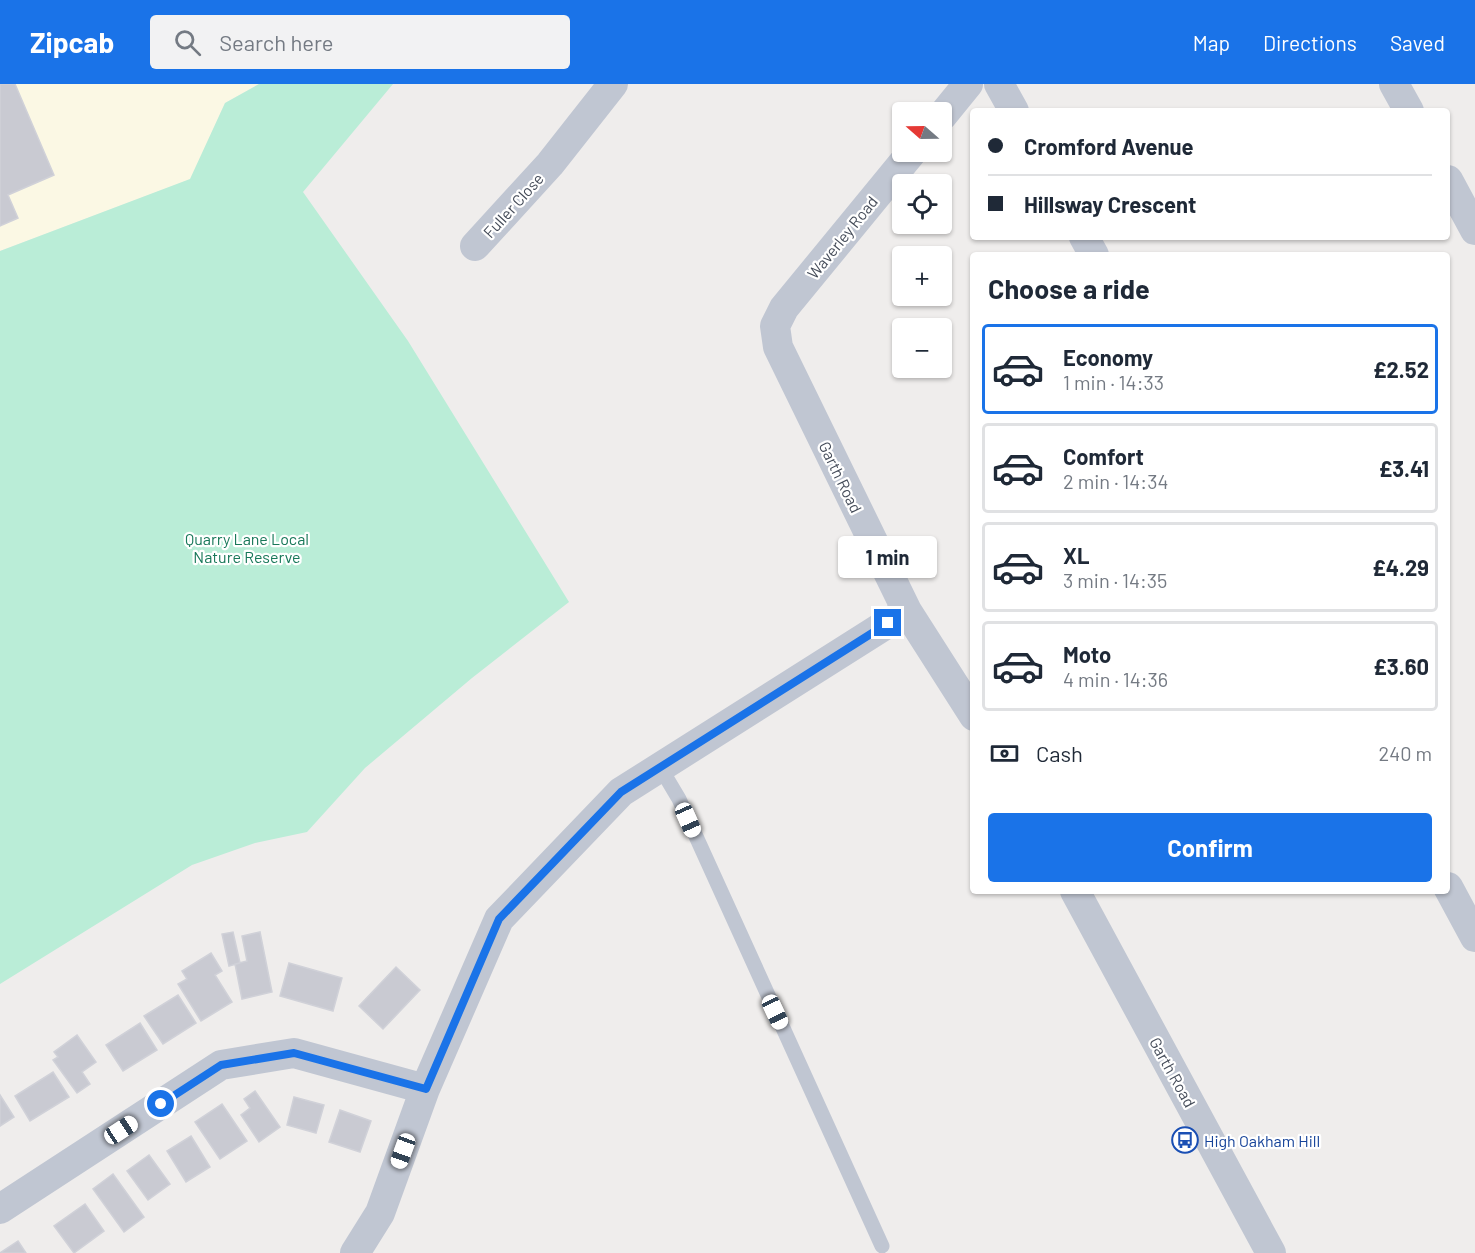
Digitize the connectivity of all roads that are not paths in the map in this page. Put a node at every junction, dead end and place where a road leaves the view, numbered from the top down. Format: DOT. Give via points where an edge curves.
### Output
graph roads {
  1 [pos="613,84"];
  2 [pos="968,84"];
  3 [pos="999,84"];
  4 [pos="1394,84"];
  5 [pos="952,104"];
  6 [pos="1012,108"];
  7 [pos="1407,108"];
  8 [pos="904,162"];
  9 [pos="1450,184"];
  10 [pos="1475,230"];
  11 [pos="475,246"];
  12 [pos="775,326"];
  13 [pos="907,611"];
  14 [pos="970,710"];
  15 [pos="660,767"];
  16 [pos="1450,892"];
  17 [pos="1077,894"];
  18 [pos="1475,937"];
  19 [pos="426,1089"];
  20 [pos="0,1209"];
  21 [pos="882,1246"];
  22 [pos="355,1253"];
  23 [pos="1272,1253"];
  1 -- 11 [label="street, Fuller Close" via="550,164"];
  2 -- 5 [label="street"];
  3 -- 6 [label="street"];
  4 -- 7 [label="street"];
  8 -- 12 [label="street, Waverley Road" via="784,308"];
  9 -- 10 [label="street"];
  12 -- 13 [label="street, Garth Road" via="778,347"];
  13 -- 14 [label="street, Garth Road"];
  13 -- 15 [label="street"];
  15 -- 19 [label="street" via="621,792 499,919"];
  15 -- 21 [label="lane"];
  16 -- 18 [label="street"];
  17 -- 23 [label="street, Garth Road"];
  19 -- 20 [label="street" via="294,1053 221,1065"];
  19 -- 22 [label="street" via="380,1213"];
}
